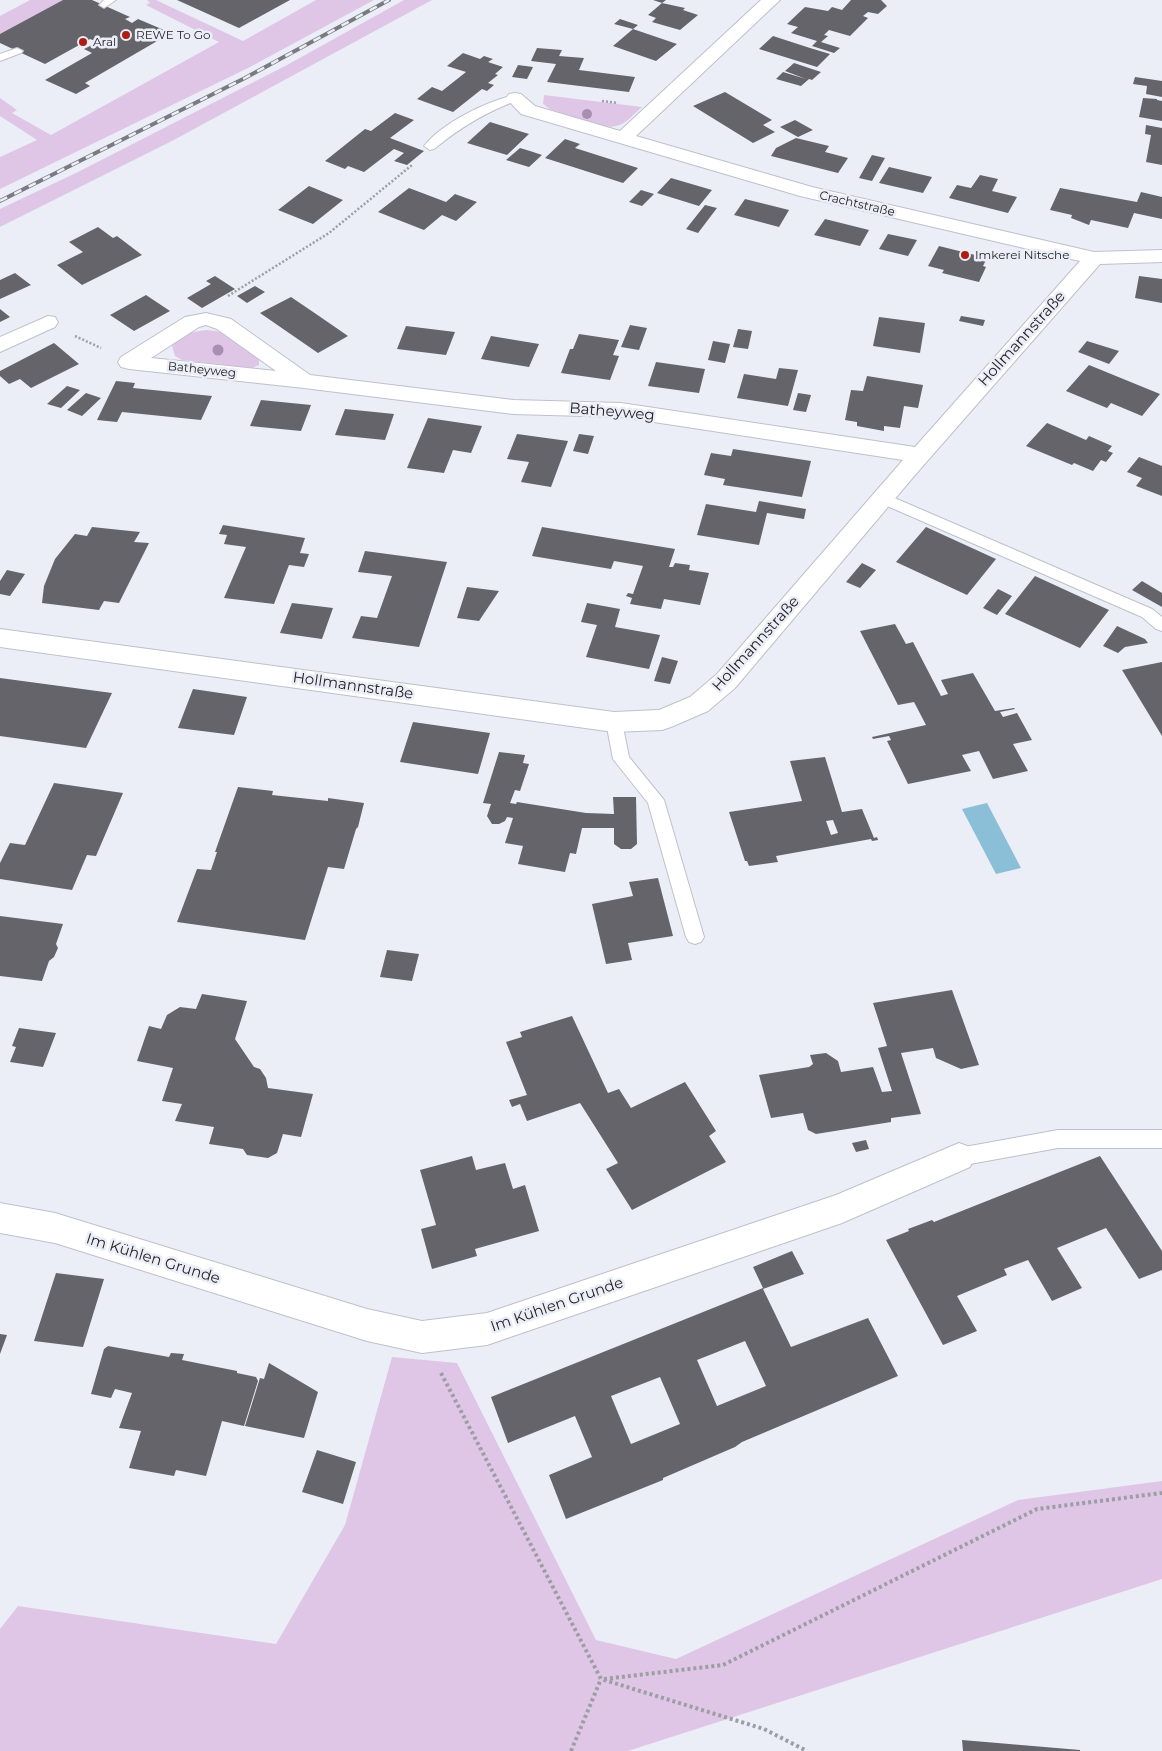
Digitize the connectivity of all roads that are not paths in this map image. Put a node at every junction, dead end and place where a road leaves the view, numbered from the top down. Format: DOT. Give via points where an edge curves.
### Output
graph roads {
  1 [pos="771,0"];
  2 [pos="17,51"];
  3 [pos="0,58"];
  4 [pos="515,98"];
  5 [pos="622,139"];
  6 [pos="430,146"];
  7 [pos="1162,256"];
  8 [pos="1094,258"];
  9 [pos="48,322"];
  10 [pos="0,345"];
  11 [pos="304,381"];
  12 [pos="920,455"];
  13 [pos="882,498"];
  14 [pos="1162,625"];
  15 [pos="0,638"];
  16 [pos="614,722"];
  17 [pos="695,937"];
  18 [pos="1162,1139"];
  19 [pos="959,1157"];
  20 [pos="0,1218"];
  1 -- 5 [label="street"];
  2 -- 3 [label="lane"];
  4 -- 5 [label="street, Crachtstraße" via="528,110"];
  4 -- 6 [label="lane" via="492,104 471,115"];
  5 -- 8 [label="street, Crachtstraße" via="807,192"];
  7 -- 8 [label="street"];
  8 -- 12 [label="street, Hollmannstraße"];
  9 -- 10 [label="street"];
  11 -- 11 [label="street, Batheyweg" via="130,362 192,322 206,319 224,324"];
  11 -- 12 [label="street, Batheyweg" via="513,407 621,410"];
  12 -- 13 [label="street, Hollmannstraße"];
  13 -- 14 [label="lane" via="1148,614"];
  13 -- 16 [label="street, Hollmannstraße" via="726,681 700,704 662,720"];
  15 -- 16 [label="street, Hollmannstraße"];
  16 -- 17 [label="lane" via="621,759 656,800"];
  18 -- 19 [label="lane" via="1058,1139"];
  19 -- 20 [label="street, Im Kühlen Grunde" via="842,1208 506,1323 488,1329 422,1337 367,1325 55,1228"];
}
